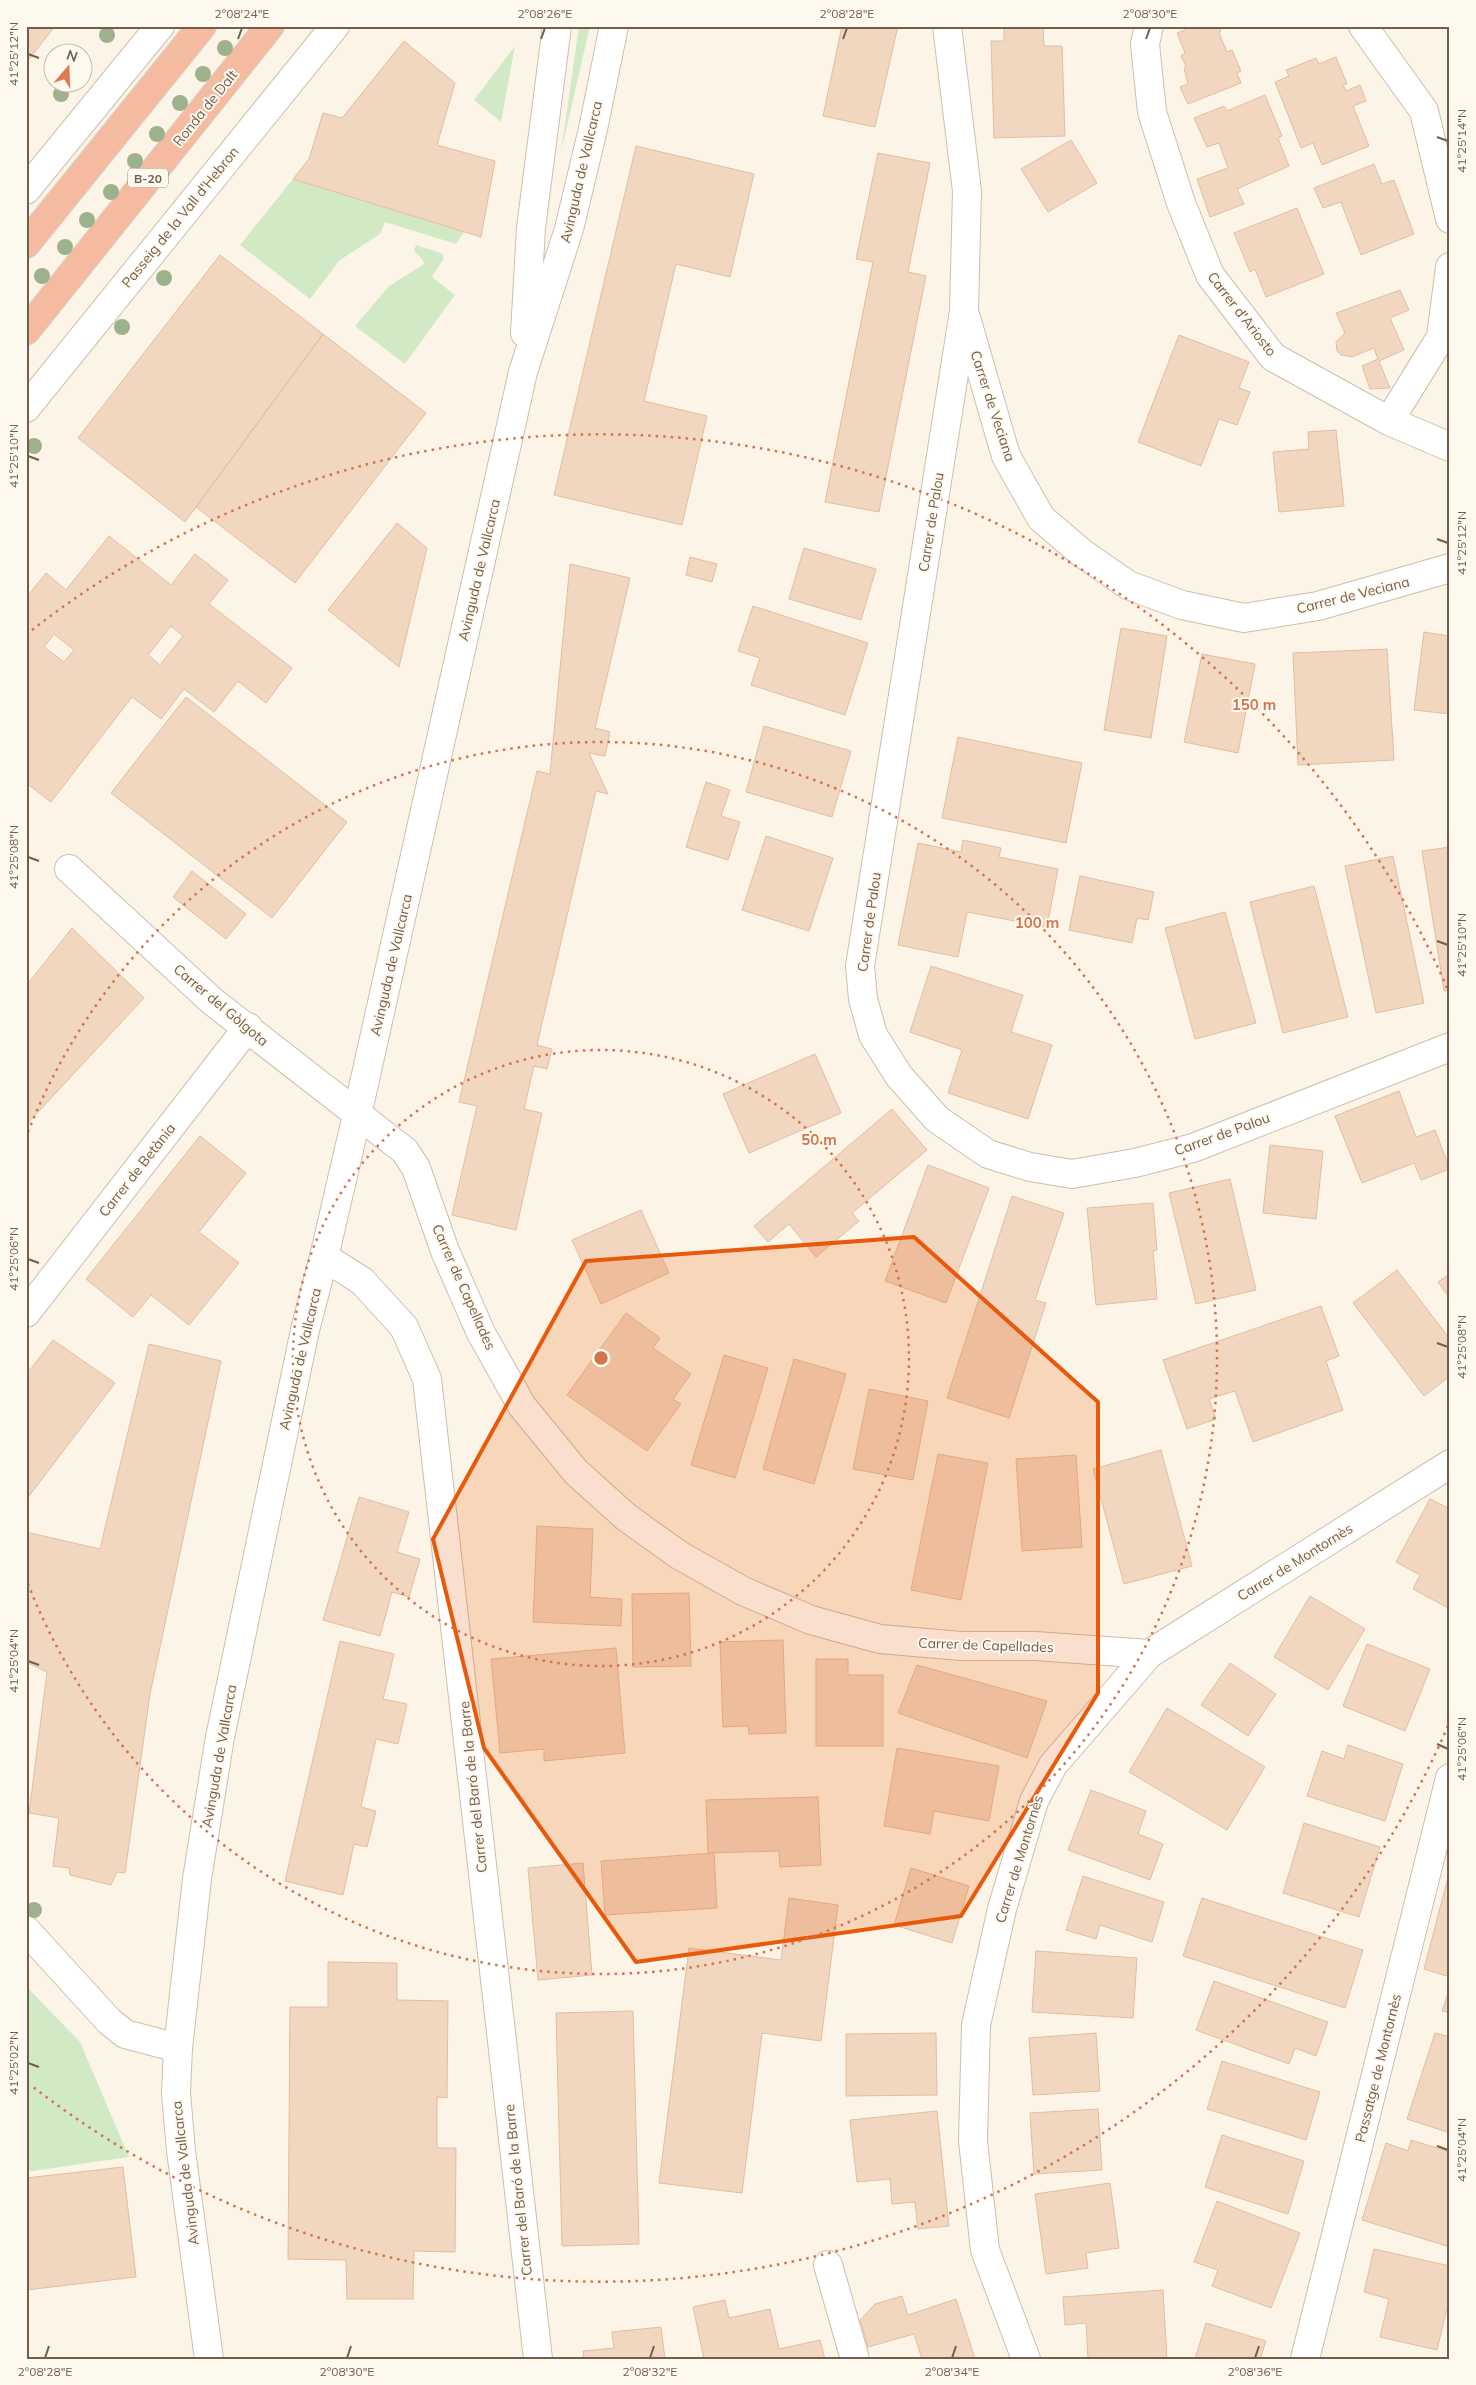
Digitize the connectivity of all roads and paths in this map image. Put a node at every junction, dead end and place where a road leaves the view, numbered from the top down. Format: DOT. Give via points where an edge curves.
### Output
graph roads {
  1 [pos="160,26"];
  2 [pos="202,26"];
  3 [pos="270,26"];
  4 [pos="335,26"];
  5 [pos="557,26"];
  6 [pos="614,26"];
  7 [pos="947,26"];
  8 [pos="1149,26"];
  9 [pos="1363,26"];
  10 [pos="26,190"];
  11 [pos="1450,219"];
  12 [pos="26,244"];
  13 [pos="1450,266"];
  14 [pos="964,311"];
  15 [pos="26,330"];
  16 [pos="523,372"];
  17 [pos="26,408"];
  18 [pos="1389,421"];
  19 [pos="1450,447"];
  20 [pos="1450,568"];
  21 [pos="69,869"];
  22 [pos="248,1027"];
  23 [pos="1450,1046"];
  24 [pos="357,1115"];
  25 [pos="324,1257"];
  26 [pos="26,1313"];
  27 [pos="1450,1464"];
  28 [pos="1149,1654"];
  29 [pos="1450,1778"];
  30 [pos="26,1930"];
  31 [pos="178,2048"];
  32 [pos="828,2265"];
  33 [pos="209,2359"];
  34 [pos="538,2359"];
  35 [pos="855,2359"];
  36 [pos="1026,2359"];
  37 [pos="1305,2359"];
  1 -- 10 [label="street"];
  2 -- 12 [label="highway"];
  3 -- 15 [label="highway, Ronda de Dalt / B-20"];
  4 -- 17 [label="street, Passeig de la Vall d'Hebron"];
  5 -- 16 [label="street, Avinguda de Vallcarca" via="532,228"];
  6 -- 16 [label="street, Avinguda de Vallcarca" via="569,229"];
  7 -- 14 [label="street, Carrer de Veciana" via="967,191"];
  8 -- 18 [label="street, Carrer d'Ariosto" via="1145,44 1152,112 1181,203 1210,275 1273,357"];
  9 -- 11 [label="street" via="1424,111"];
  13 -- 18 [label="street" via="1441,337"];
  14 -- 20 [label="street, Carrer de Veciana" via="1006,456 1042,518 1082,553 1128,585 1182,605 1244,618 1318,606"];
  14 -- 23 [label="street, Carrer de Palou" via="860,966 863,999 873,1035 899,1076 937,1119 988,1154 1030,1167 1072,1174 1193,1148"];
  16 -- 24 [label="street, Avinguda de Vallcarca"];
  18 -- 19 [label="street, Carrer d'Ariosto"];
  21 -- 22 [label="street, Carrer del Gòlgota" via="212,1001"];
  22 -- 24 [label="street, Carrer del Gòlgota"];
  22 -- 26 [label="street, Carrer de Betània"];
  24 -- 25 [label="street, Avinguda de Vallcarca"];
  24 -- 28 [label="street, Carrer de Capellades" via="405,1151 416,1168 445,1252 477,1324 522,1406 576,1472 626,1517 680,1555 743,1591 810,1620 880,1639"];
  25 -- 31 [label="street, Avinguda de Vallcarca" via="305,1330 220,1737 197,1878"];
  25 -- 34 [label="street, Carrer del Baró de la Barre" via="362,1281 404,1327 427,1379"];
  27 -- 28 [label="street, Carrer de Montornès"];
  28 -- 36 [label="street, Carrer de Montornès" via="1053,1765 1034,1801 1002,1909 976,2025 972,2141 985,2250"];
  29 -- 37 [label="street, Passatge de Montornès"];
  30 -- 31 [label="street" via="125,2034"];
  31 -- 33 [label="street, Avinguda de Vallcarca" via="176,2093 181,2151"];
  32 -- 35 [label="street"];
}
